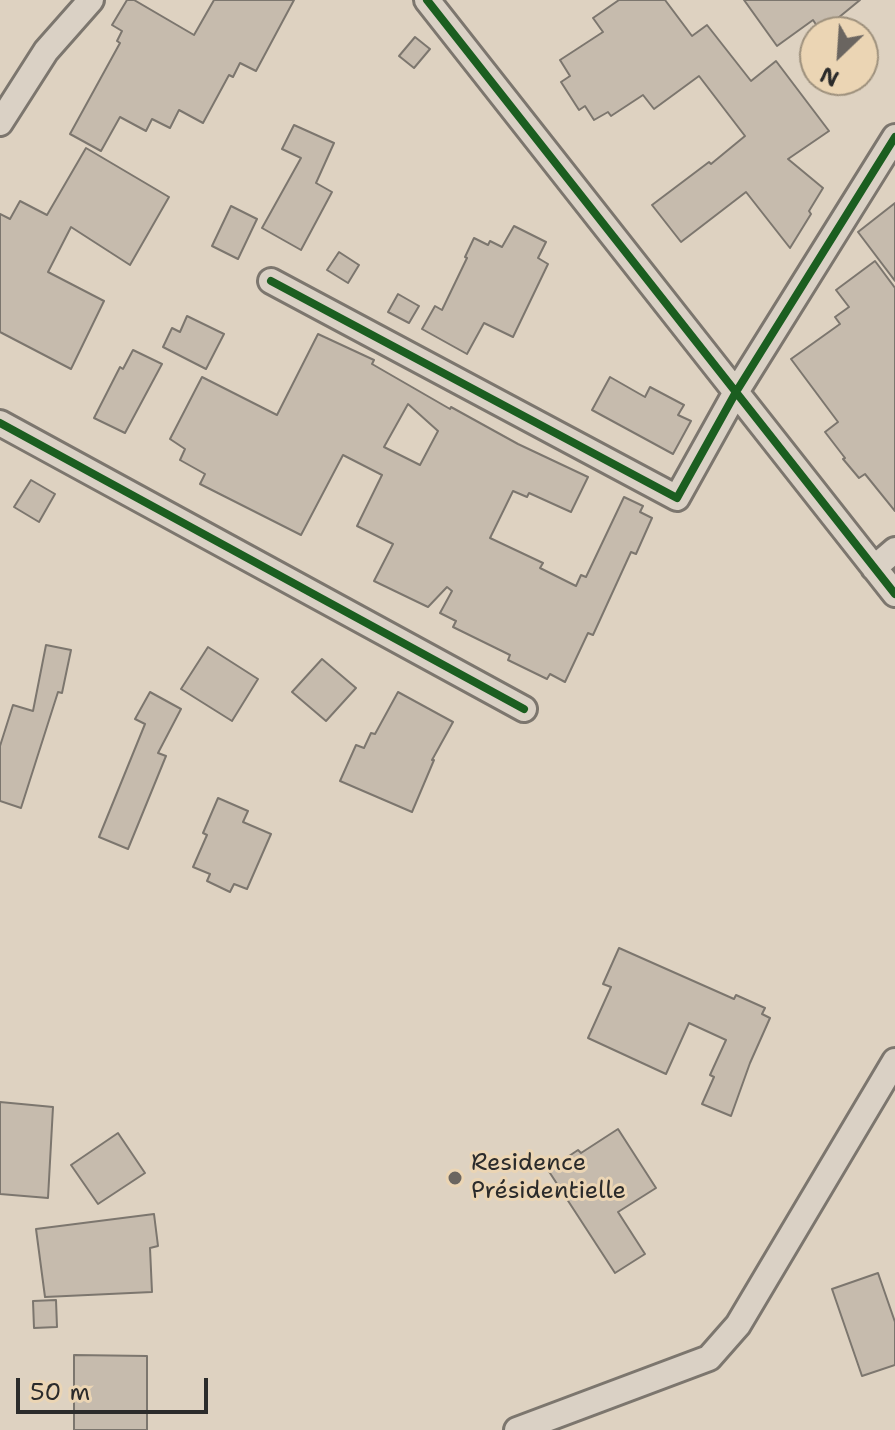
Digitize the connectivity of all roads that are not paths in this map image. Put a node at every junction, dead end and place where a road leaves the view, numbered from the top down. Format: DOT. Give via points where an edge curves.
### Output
graph roads {
  1 [pos="91,0"];
  2 [pos="427,0"];
  3 [pos="0,123"];
  4 [pos="895,137"];
  5 [pos="271,281"];
  6 [pos="736,392"];
  7 [pos="0,423"];
  8 [pos="895,550"];
  9 [pos="874,568"];
  10 [pos="895,594"];
  11 [pos="524,709"];
  12 [pos="895,1061"];
  13 [pos="517,1430"];
  1 -- 3 [label="street" via="46,51"];
  2 -- 6 [label="street"];
  4 -- 6 [label="street"];
  5 -- 6 [label="street" via="677,498"];
  6 -- 9 [label="street"];
  7 -- 11 [label="street"];
  8 -- 9 [label="street"];
  9 -- 10 [label="street"];
  12 -- 13 [label="street" via="738,1325 709,1358"];
}
